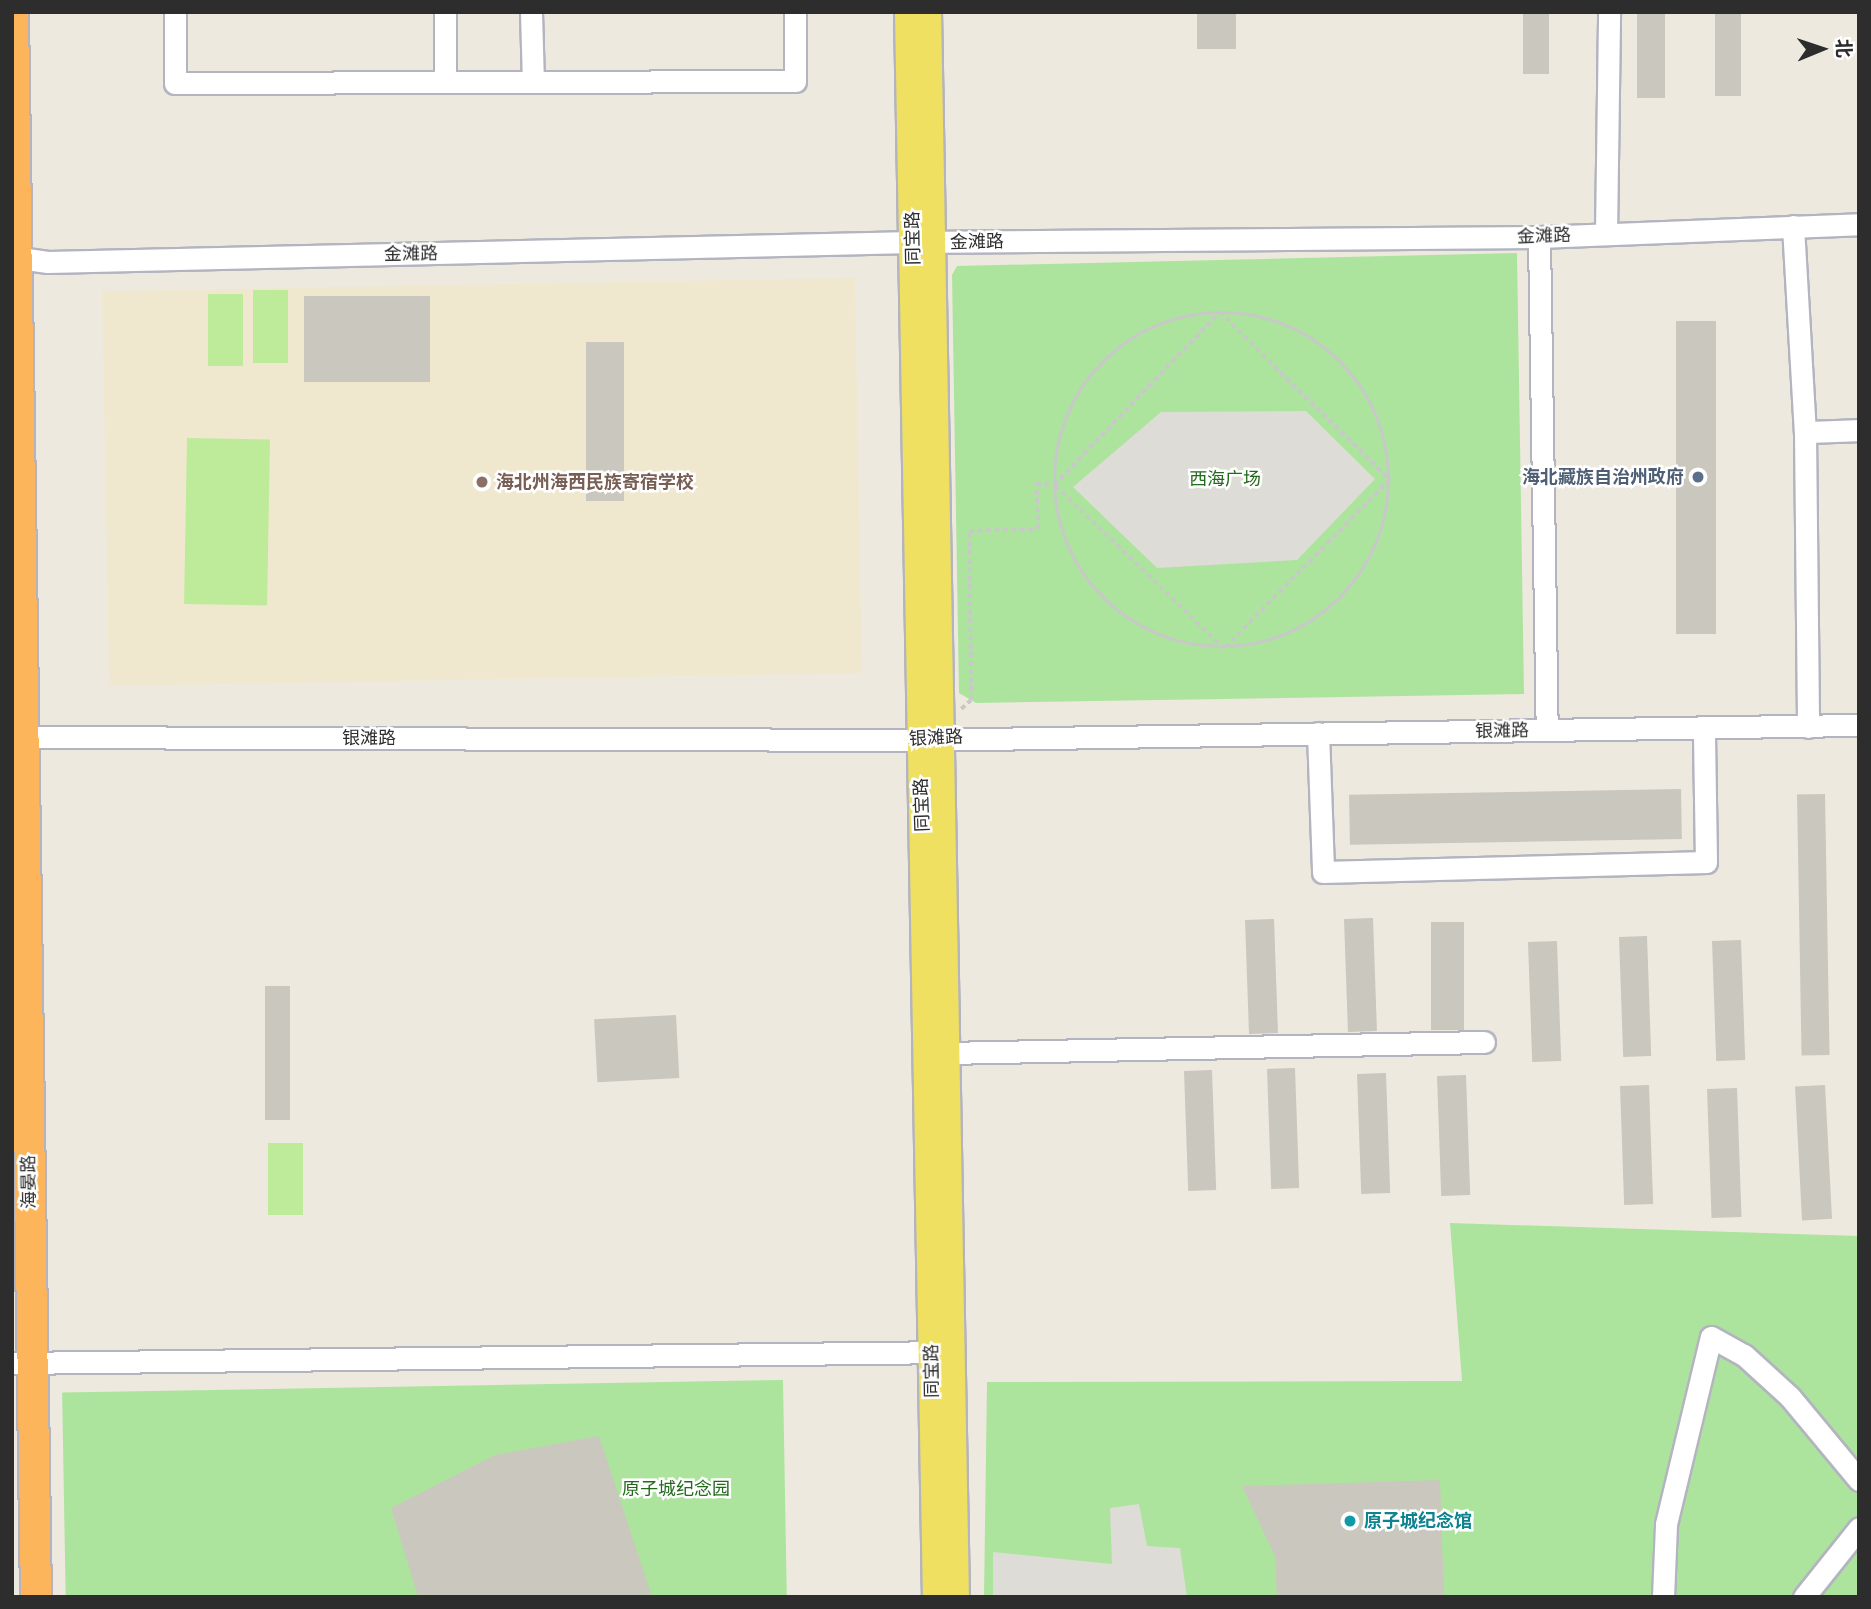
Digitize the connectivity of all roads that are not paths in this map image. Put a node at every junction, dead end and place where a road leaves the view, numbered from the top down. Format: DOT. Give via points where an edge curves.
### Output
graph roads {
  1 [pos="13,12"];
  2 [pos="175,12"];
  3 [pos="444,12"];
  4 [pos="531,12"];
  5 [pos="795,12"];
  6 [pos="908,12"];
  7 [pos="928,12"];
  8 [pos="1609,12"];
  9 [pos="444,82"];
  10 [pos="533,82"];
  11 [pos="1859,224"];
  12 [pos="1793,226"];
  13 [pos="1606,233"];
  14 [pos="1539,237"];
  15 [pos="923,242"];
  16 [pos="14,257"];
  17 [pos="1859,430"];
  18 [pos="1805,432"];
  19 [pos="1859,725"];
  20 [pos="1808,727"];
  21 [pos="1704,729"];
  22 [pos="1546,730"];
  23 [pos="1318,733"];
  24 [pos="18,737"];
  25 [pos="930,738"];
  26 [pos="19,860"];
  27 [pos="19,898"];
  28 [pos="1484,1042"];
  29 [pos="946,1053"];
  30 [pos="942,1353"];
  31 [pos="22,1363"];
  32 [pos="1859,1480"];
  33 [pos="1859,1528"];
  34 [pos="36,1597"];
  35 [pos="936,1597"];
  36 [pos="956,1597"];
  37 [pos="1663,1597"];
  38 [pos="1804,1597"];
  1 -- 16 [label="highway, 海晏路"];
  2 -- 9 [label="street" via="175,83"];
  3 -- 9 [label="street"];
  4 -- 10 [label="street"];
  5 -- 10 [label="street" via="795,81"];
  6 -- 15 [label="main road, 同宝路"];
  7 -- 15 [label="main road, 同宝路"];
  8 -- 13 [label="street"];
  9 -- 10 [label="street"];
  11 -- 12 [label="street, 金滩路"];
  12 -- 13 [label="street, 金滩路"];
  12 -- 18 [label="street"];
  13 -- 14 [label="street, 金滩路"];
  14 -- 15 [label="street, 金滩路"];
  14 -- 22 [label="street"];
  15 -- 16 [label="street, 金滩路" via="48,262"];
  15 -- 25 [label="main road, 同宝路"];
  16 -- 24 [label="highway, 海晏路"];
  17 -- 18 [label="street"];
  18 -- 20 [label="street"];
  19 -- 20 [label="street, 银滩路"];
  20 -- 21 [label="street, 银滩路"];
  21 -- 22 [label="street, 银滩路"];
  21 -- 23 [label="street" via="1706,862 1323,872"];
  22 -- 23 [label="street, 银滩路"];
  23 -- 25 [label="street, 银滩路"];
  24 -- 25 [label="street, 银滩路"];
  24 -- 26 [label="highway, 海晏路"];
  25 -- 29 [label="main road, 同宝路"];
  25 -- 30 [label="main road, 同宝路"];
  26 -- 27 [label="highway, 海晏路"];
  27 -- 31 [label="highway, 海晏路"];
  28 -- 29 [label="street"];
  29 -- 30 [label="main road, 同宝路"];
  30 -- 31 [label="street"];
  30 -- 35 [label="main road, 同宝路"];
  30 -- 36 [label="main road, 同宝路"];
  31 -- 34 [label="highway, 海晏路"];
  32 -- 37 [label="street" via="1790,1397 1744,1355 1712,1337 1666,1524"];
  33 -- 38 [label="street"];
}
